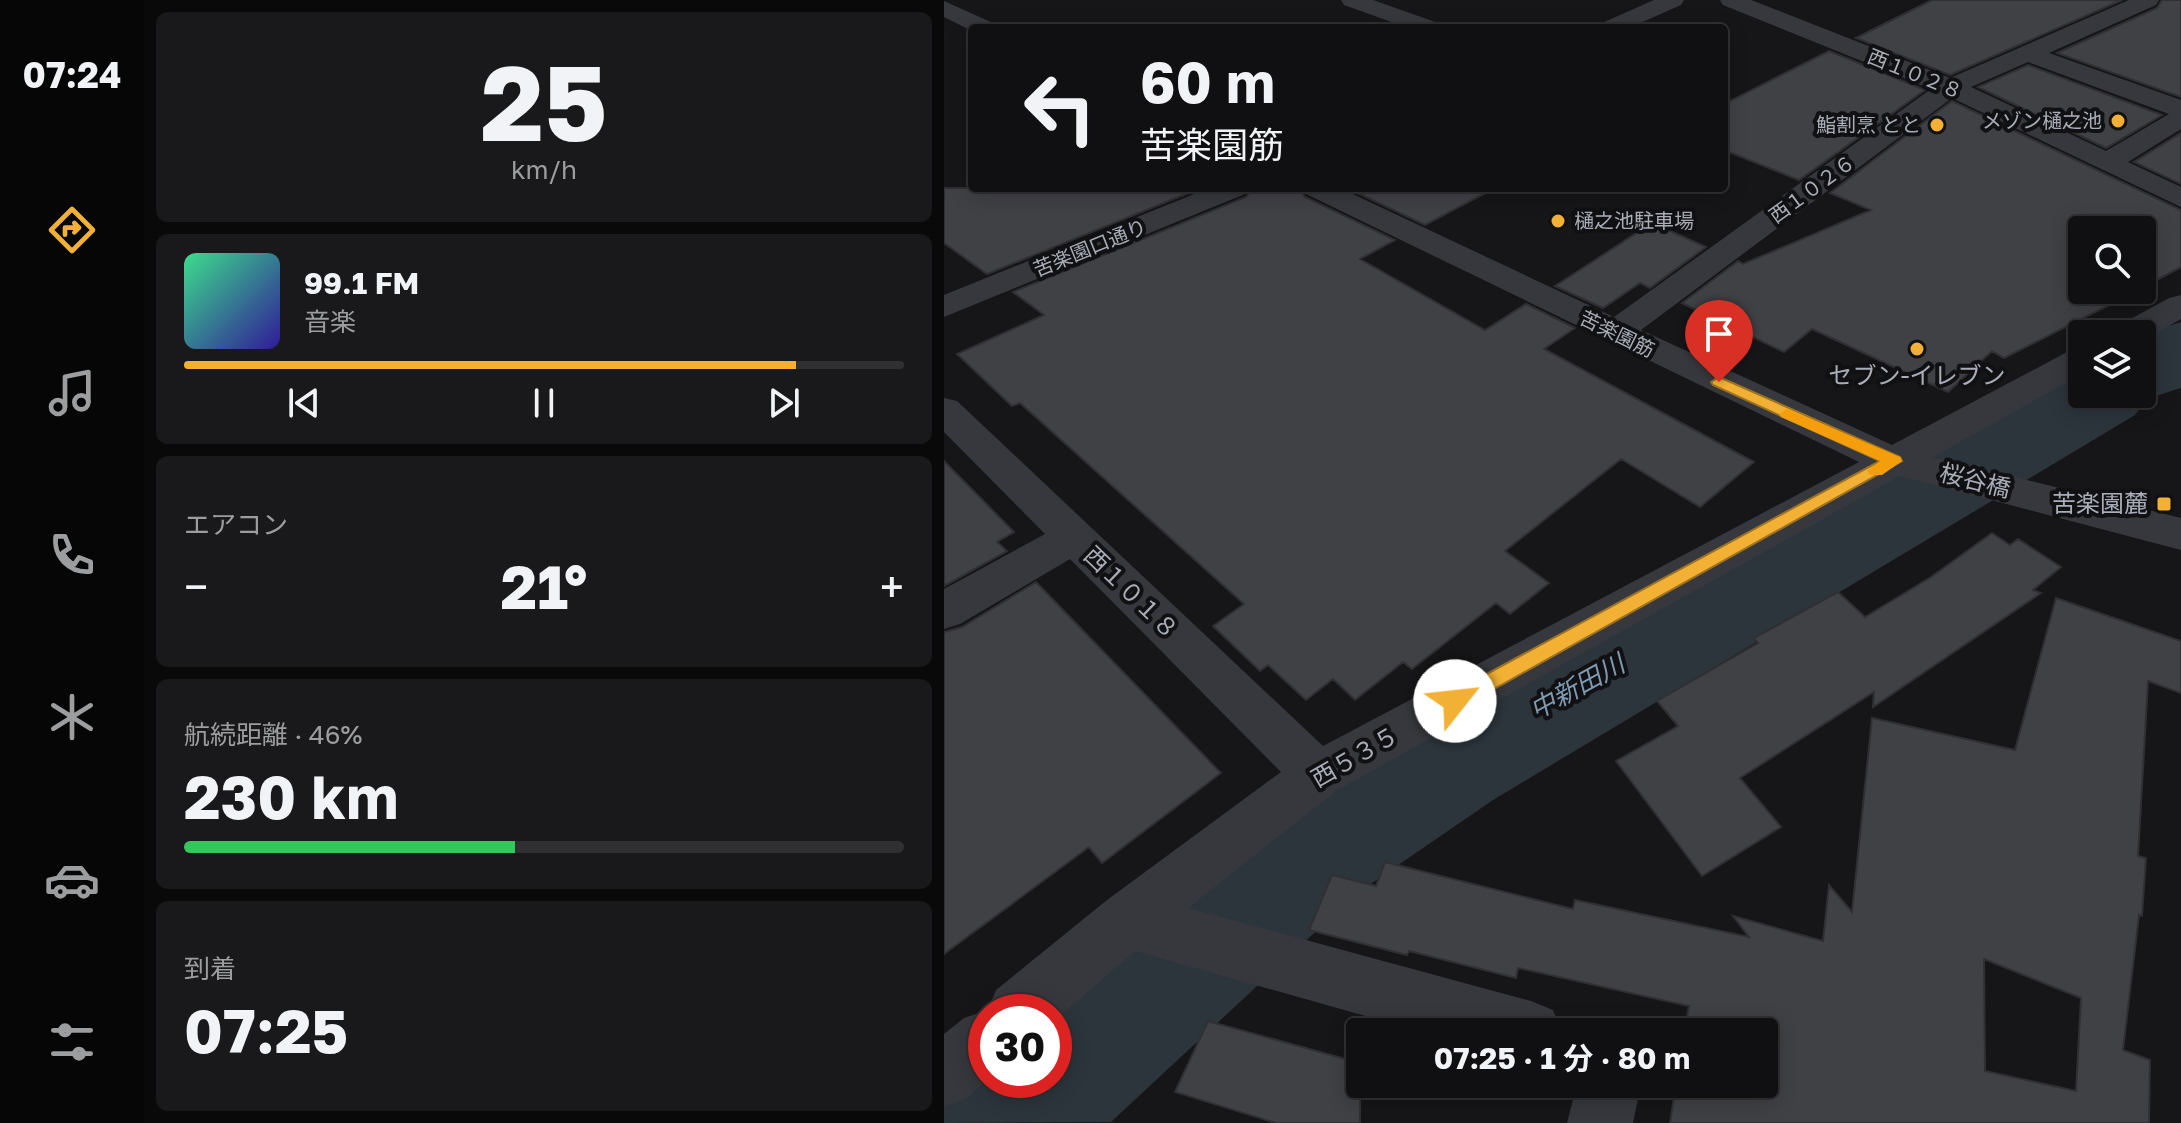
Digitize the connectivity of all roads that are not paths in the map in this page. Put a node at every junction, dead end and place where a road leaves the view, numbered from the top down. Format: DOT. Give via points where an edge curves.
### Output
graph roads {
  1 [pos="1355,0"];
  2 [pos="1673,0"];
  3 [pos="1731,0"];
  4 [pos="2148,0"];
  5 [pos="944,8"];
  6 [pos="977,24"];
  7 [pos="1419,24"];
  8 [pos="1619,24"];
  9 [pos="2027,53"];
  10 [pos="1950,87"];
  11 [pos="2181,109"];
  12 [pos="2181,118"];
  13 [pos="2106,163"];
  14 [pos="1225,192"];
  15 [pos="1324,192"];
  16 [pos="2181,198"];
  17 [pos="2181,305"];
  18 [pos="944,307"];
  19 [pos="2154,320"];
  20 [pos="1615,333"];
  21 [pos="2068,367"];
  22 [pos="944,410"];
  23 [pos="1908,464"];
  24 [pos="2181,534"];
  25 [pos="1074,537"];
  26 [pos="944,611"];
  27 [pos="1318,775"];
  28 [pos="1127,920"];
  29 [pos="1039,994"];
  30 [pos="1481,1018"];
  31 [pos="968,1055"];
  32 [pos="944,1075"];
  33 [pos="1606,1098"];
  34 [pos="1600,1123"];
  1 -- 7 [label="street"];
  2 -- 8 [label="street"];
  3 -- 10 [label="street, 西１０２８"];
  4 -- 9 [label="street, 西１０２６"];
  5 -- 6 [label="street"];
  9 -- 10 [label="street, 西１０２６"];
  9 -- 11 [label="street"];
  10 -- 13 [label="street, 西１０２８"];
  10 -- 20 [label="street, 西１０２６"];
  12 -- 13 [label="street"];
  13 -- 16 [label="street, 西１０２８"];
  14 -- 18 [label="street, 苦楽園口通り"];
  15 -- 20 [label="street, 苦楽園筋"];
  17 -- 19 [label="street"];
  20 -- 23 [label="street, 苦楽園筋" via="1848,443"];
  21 -- 23 [label="street, 西５３５"];
  22 -- 25 [label="street, 西１０１８"];
  23 -- 24 [label="street, 桜谷橋"];
  23 -- 27 [label="street, 西５３５"];
  25 -- 26 [label="street"];
  25 -- 27 [label="street, 西１０１８"];
  27 -- 28 [label="street, 西５３５"];
  28 -- 29 [label="street, 西５３５"];
  28 -- 30 [label="street"];
  31 -- 32 [label="street"];
  33 -- 34 [label="street"];
}
